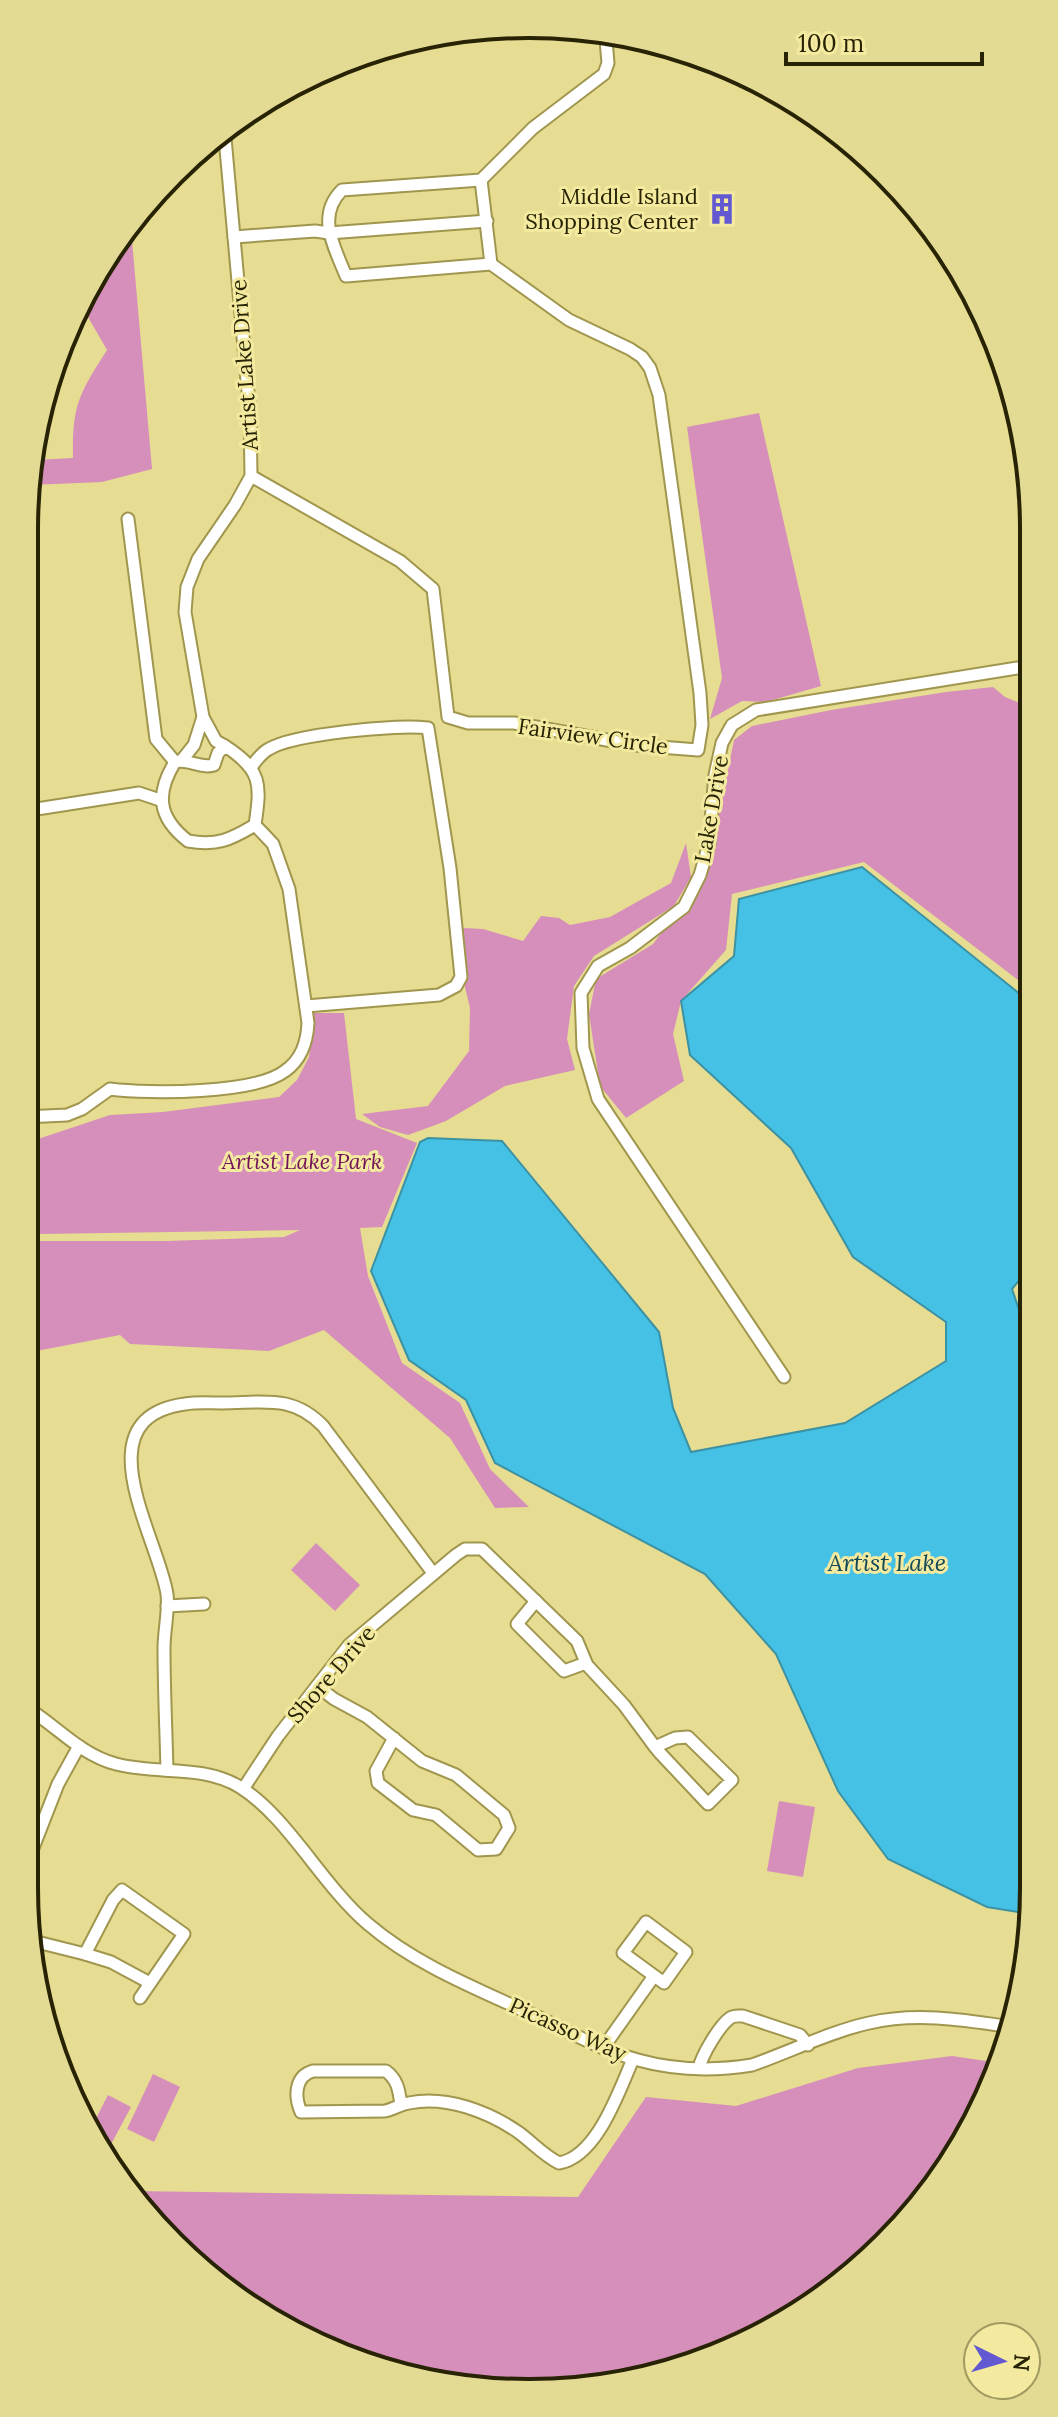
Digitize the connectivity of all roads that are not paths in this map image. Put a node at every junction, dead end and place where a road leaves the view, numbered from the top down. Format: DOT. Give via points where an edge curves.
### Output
graph roads {
  1 [pos="606,44"];
  2 [pos="225,143"];
  3 [pos="481,180"];
  4 [pos="487,221"];
  5 [pos="329,233"];
  6 [pos="234,237"];
  7 [pos="491,264"];
  8 [pos="251,476"];
  9 [pos="128,519"];
  10 [pos="1020,668"];
  11 [pos="203,717"];
  12 [pos="225,746"];
  13 [pos="179,761"];
  14 [pos="251,767"];
  15 [pos="160,800"];
  16 [pos="38,809"];
  17 [pos="255,825"];
  18 [pos="306,1006"];
  19 [pos="38,1116"];
  20 [pos="784,1377"];
  21 [pos="433,1573"];
  22 [pos="536,1601"];
  23 [pos="204,1604"];
  24 [pos="167,1606"];
  25 [pos="586,1663"];
  26 [pos="317,1686"];
  27 [pos="38,1716"];
  28 [pos="394,1738"];
  29 [pos="79,1746"];
  30 [pos="655,1747"];
  31 [pos="167,1770"];
  32 [pos="243,1789"];
  33 [pos="38,1835"];
  34 [pos="41,1943"];
  35 [pos="85,1954"];
  36 [pos="654,1976"];
  37 [pos="150,1983"];
  38 [pos="140,1998"];
  39 [pos="1000,2025"];
  40 [pos="808,2045"];
  41 [pos="603,2048"];
  42 [pos="633,2059"];
  43 [pos="699,2068"];
  44 [pos="401,2105"];
  1 -- 3 [label="street" via="604,74 533,128"];
  2 -- 6 [label="street, Artist Lake Drive"];
  3 -- 4 [label="street"];
  3 -- 5 [label="street" via="342,190 330,207"];
  4 -- 5 [label="street"];
  4 -- 7 [label="street"];
  5 -- 6 [label="street"];
  5 -- 7 [label="street" via="346,276"];
  6 -- 8 [label="street, Artist Lake Drive"];
  7 -- 8 [label="street, Fairview Circle" via="569,320 630,349 650,368 659,395 700,693 698,750 448,717 433,589 400,561"];
  8 -- 11 [label="street, Artist Lake Drive" via="198,559 187,587 185,612"];
  9 -- 13 [label="street" via="156,739"];
  10 -- 20 [label="street, Lake Drive" via="756,710 732,725 715,775 709,844 684,907 598,966 581,993 583,1048 598,1099"];
  11 -- 12 [label="street, Artist Lake Drive" via="216,741"];
  11 -- 13 [label="street" via="194,745"];
  12 -- 13 [label="street" via="214,765"];
  12 -- 14 [label="street, Artist Lake Drive"];
  13 -- 15 [label="street"];
  14 -- 17 [label="street" via="259,788"];
  14 -- 18 [label="street" via="269,749 316,735 409,725 428,728 461,977 439,995"];
  15 -- 16 [label="street" via="139,793"];
  15 -- 17 [label="street" via="188,841 208,845 229,840"];
  17 -- 18 [label="street" via="273,844 289,889"];
  18 -- 19 [label="street" via="307,1041 294,1063 269,1079 148,1093 110,1089 67,1115"];
  21 -- 22 [label="street, Shore Drive" via="456,1555 482,1549"];
  21 -- 24 [label="street" via="323,1426 303,1408 277,1402 186,1404 145,1422 129,1463"];
  21 -- 26 [label="street, Shore Drive" via="349,1645"];
  22 -- 25 [label="street" via="577,1641"];
  22 -- 25 [label="street" via="517,1624 564,1671"];
  23 -- 24 [label="street"];
  24 -- 31 [label="street"];
  25 -- 30 [label="street" via="620,1698"];
  26 -- 28 [label="street"];
  26 -- 32 [label="street, Shore Drive"];
  27 -- 29 [label="street, Picasso Way"];
  28 -- 28 [label="street" via="422,1761 456,1775 504,1815 509,1828 496,1849 478,1850 436,1815 413,1810 378,1783 376,1771"];
  29 -- 31 [label="street, Picasso Way" via="113,1764"];
  29 -- 33 [label="street"];
  30 -- 30 [label="street" via="688,1737 732,1780 708,1804"];
  31 -- 32 [label="street, Picasso Way" via="198,1772"];
  32 -- 41 [label="street, Picasso Way" via="263,1805 341,1898 396,1945 461,1982"];
  34 -- 35 [label="street"];
  35 -- 37 [label="street"];
  35 -- 37 [label="street" via="122,1890 184,1934"];
  36 -- 36 [label="street" via="623,1953 646,1922 686,1952 664,1983"];
  36 -- 41 [label="street"];
  37 -- 38 [label="street"];
  39 -- 40 [label="street, Picasso Way" via="957,2018 890,2019"];
  40 -- 43 [label="street, Picasso Way" via="752,2065"];
  40 -- 43 [label="street" via="800,2035 737,2016 705,2051"];
  41 -- 42 [label="street, Picasso Way"];
  42 -- 43 [label="street, Picasso Way"];
  42 -- 44 [label="street" via="598,2132 570,2161 549,2158 506,2124 473,2109 440,2102"];
  44 -- 44 [label="street" via="385,2111 301,2112 298,2082 313,2071 386,2071 398,2086"];
}
